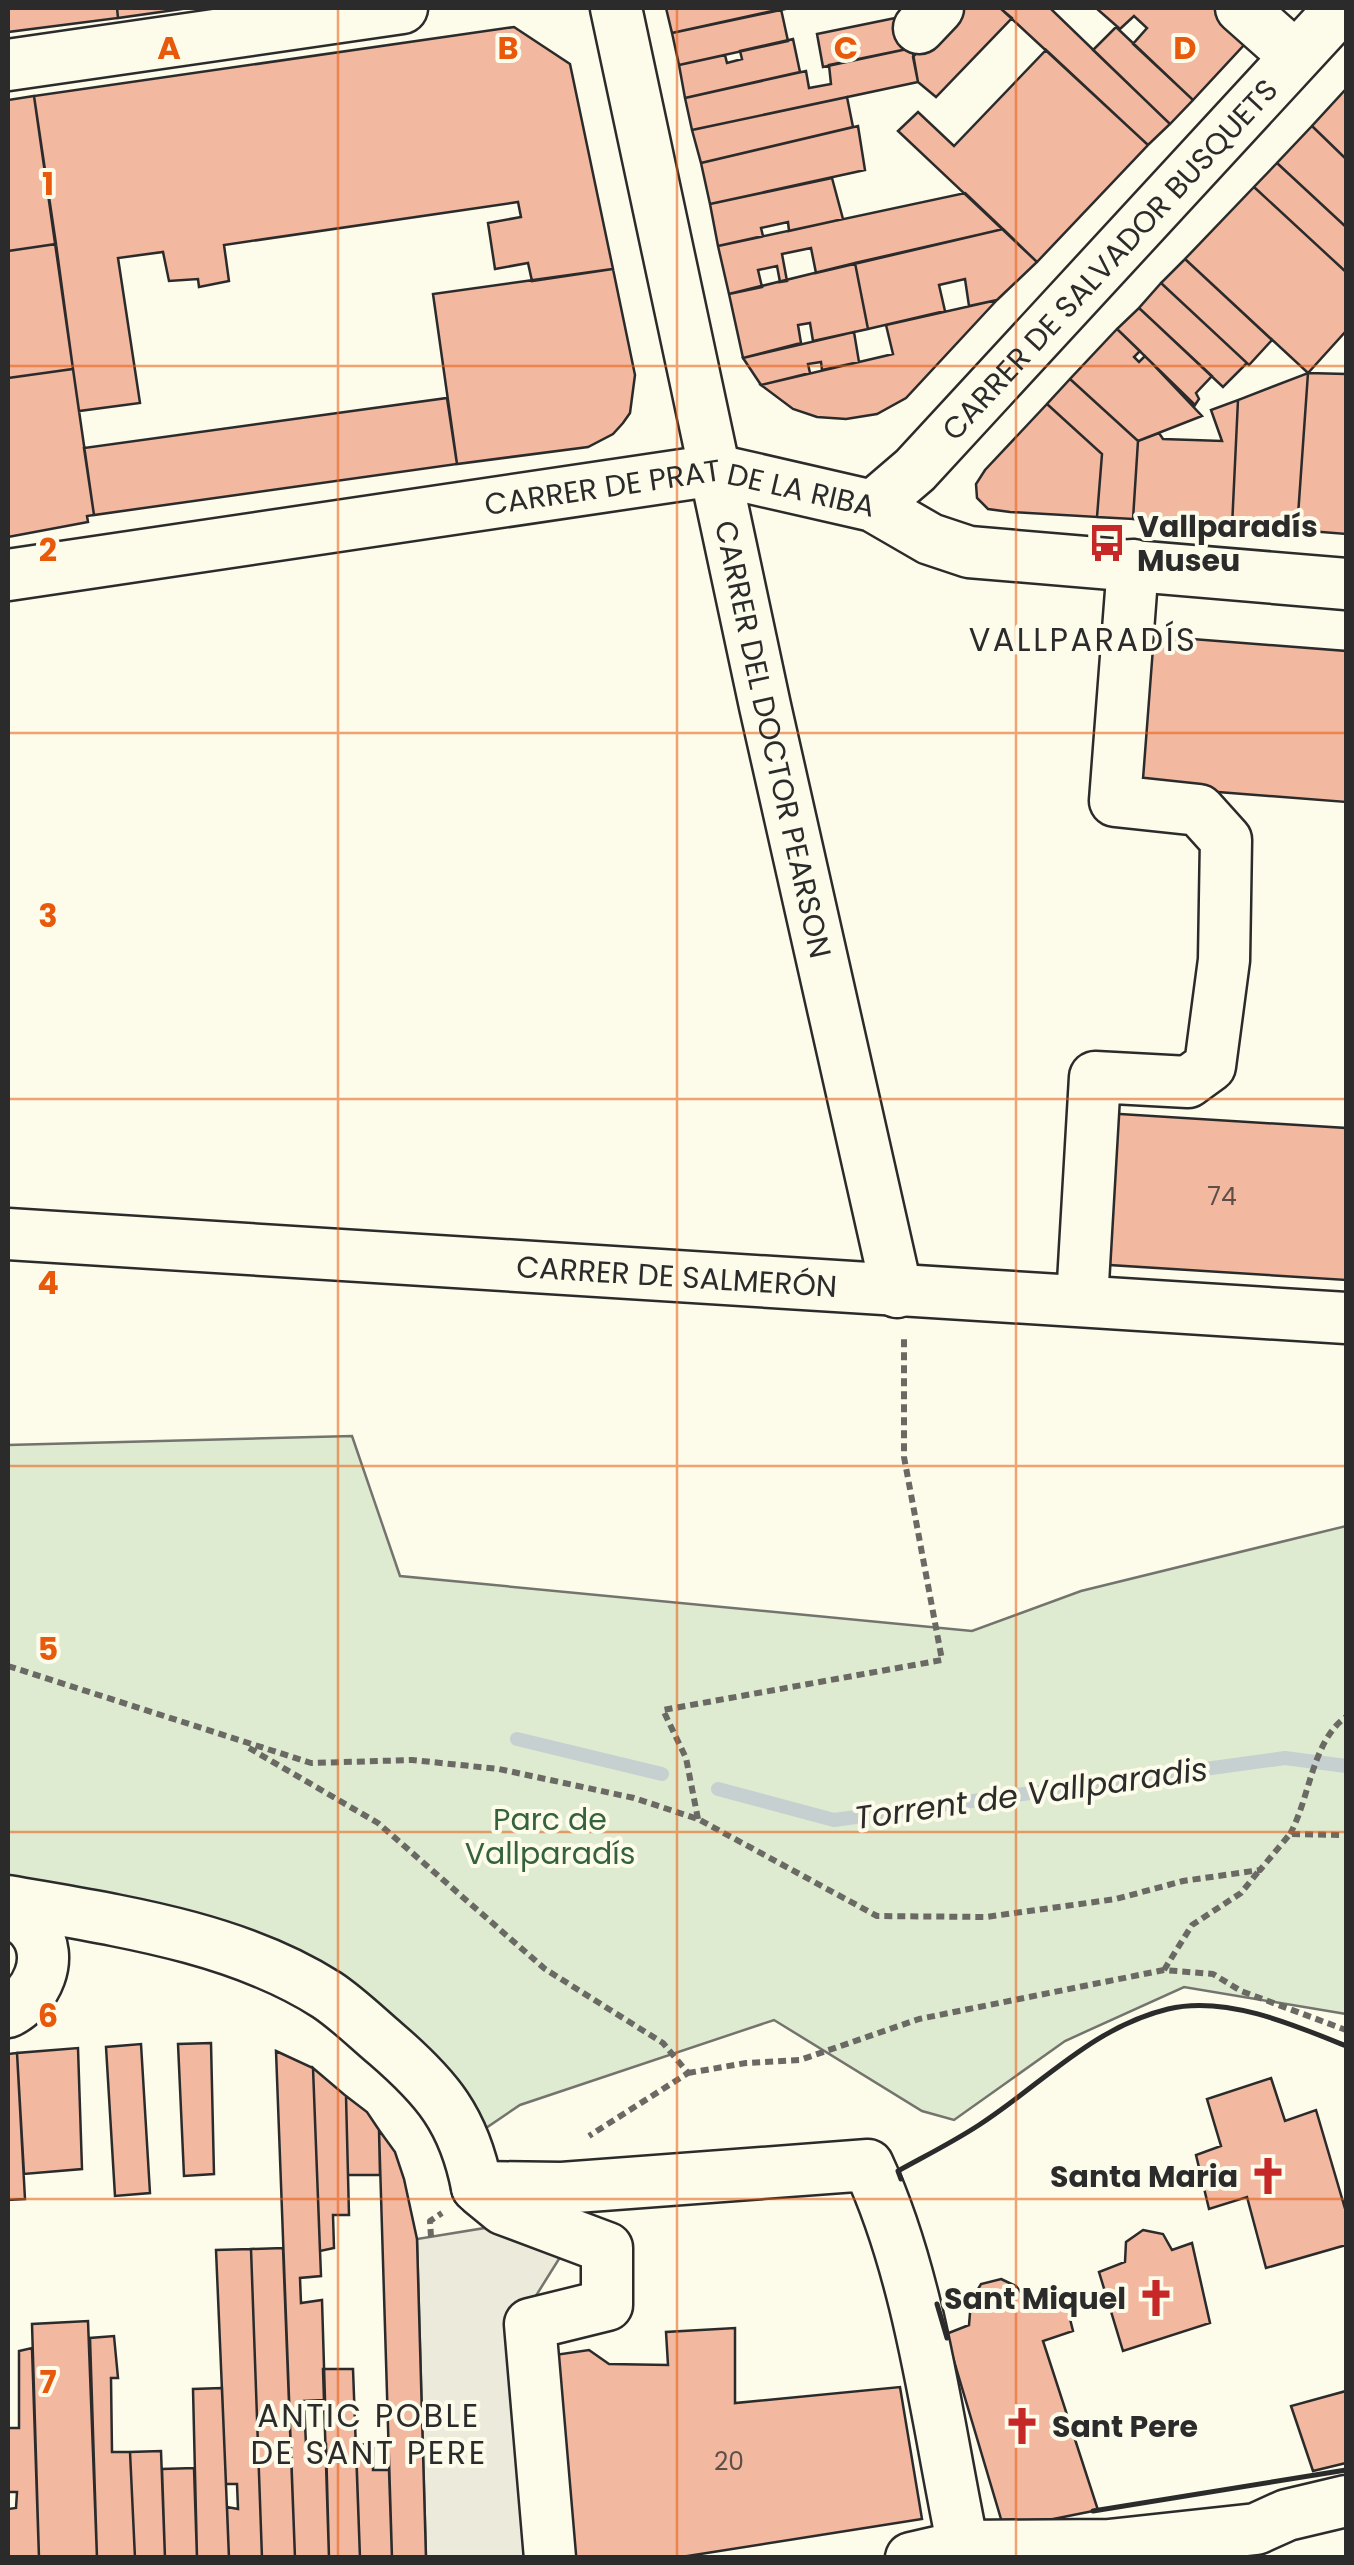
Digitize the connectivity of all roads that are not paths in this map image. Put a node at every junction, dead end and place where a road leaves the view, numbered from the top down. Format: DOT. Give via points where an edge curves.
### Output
graph roads {
  1 [pos="402,8"];
  2 [pos="616,8"];
  3 [pos="1241,8"];
  4 [pos="1341,8"];
  5 [pos="1295,56"];
  6 [pos="8,66"];
  7 [pos="716,470"];
  8 [pos="873,506"];
  9 [pos="1133,564"];
  10 [pos="8,575"];
  11 [pos="1346,584"];
  12 [pos="8,1234"];
  13 [pos="1082,1300"];
  14 [pos="901,1306"];
  15 [pos="1346,1318"];
  16 [pos="8,1904"];
  17 [pos="8,2012"];
  18 [pos="477,2188"];
  19 [pos="1346,2501"];
  20 [pos="1254,2543"];
  21 [pos="963,2546"];
  22 [pos="1110,2551"];
  23 [pos="550,2558"];
  24 [pos="911,2558"];
  1 -- 6 [label="street"];
  2 -- 7 [label="street, CARRER DEL DOCTOR PEARSON"];
  3 -- 5 [label="street"];
  4 -- 5 [label="street, CARRER DE SALVADOR BUSQUETS"];
  5 -- 8 [label="street, CARRER DE SALVADOR BUSQUETS" via="915,470"];
  7 -- 8 [label="street, CARRER DE PRAT DE LA RIBA"];
  7 -- 10 [label="street, CARRER DE PRAT DE LA RIBA"];
  7 -- 14 [label="street, CARRER DEL DOCTOR PEARSON"];
  8 -- 9 [label="street, CARRER DE PRAT DE LA RIBA" via="930,539 969,552"];
  9 -- 11 [label="street, CARRER DE PRAT DE LA RIBA"];
  9 -- 13 [label="street" via="1115,801 1199,810 1226,840 1224,960 1210,1066 1188,1082 1095,1077"];
  12 -- 14 [label="street, CARRER DE SALMERÓN"];
  13 -- 14 [label="street, CARRER DE SALMERÓN"];
  13 -- 15 [label="street, CARRER DE SALMERÓN"];
  16 -- 17 [label="street" via="34,1930 44,1954 31,1996"];
  16 -- 18 [label="street" via="194,1940 267,1963 329,1996 432,2083 468,2144"];
  18 -- 21 [label="street" via="868,2165 906,2274"];
  18 -- 23 [label="street" via="503,2209 607,2248 607,2305 530,2324"];
  19 -- 20 [label="street" via="1287,2516"];
  20 -- 22 [label="street"];
  21 -- 22 [label="street"];
  21 -- 24 [label="street"];
}
